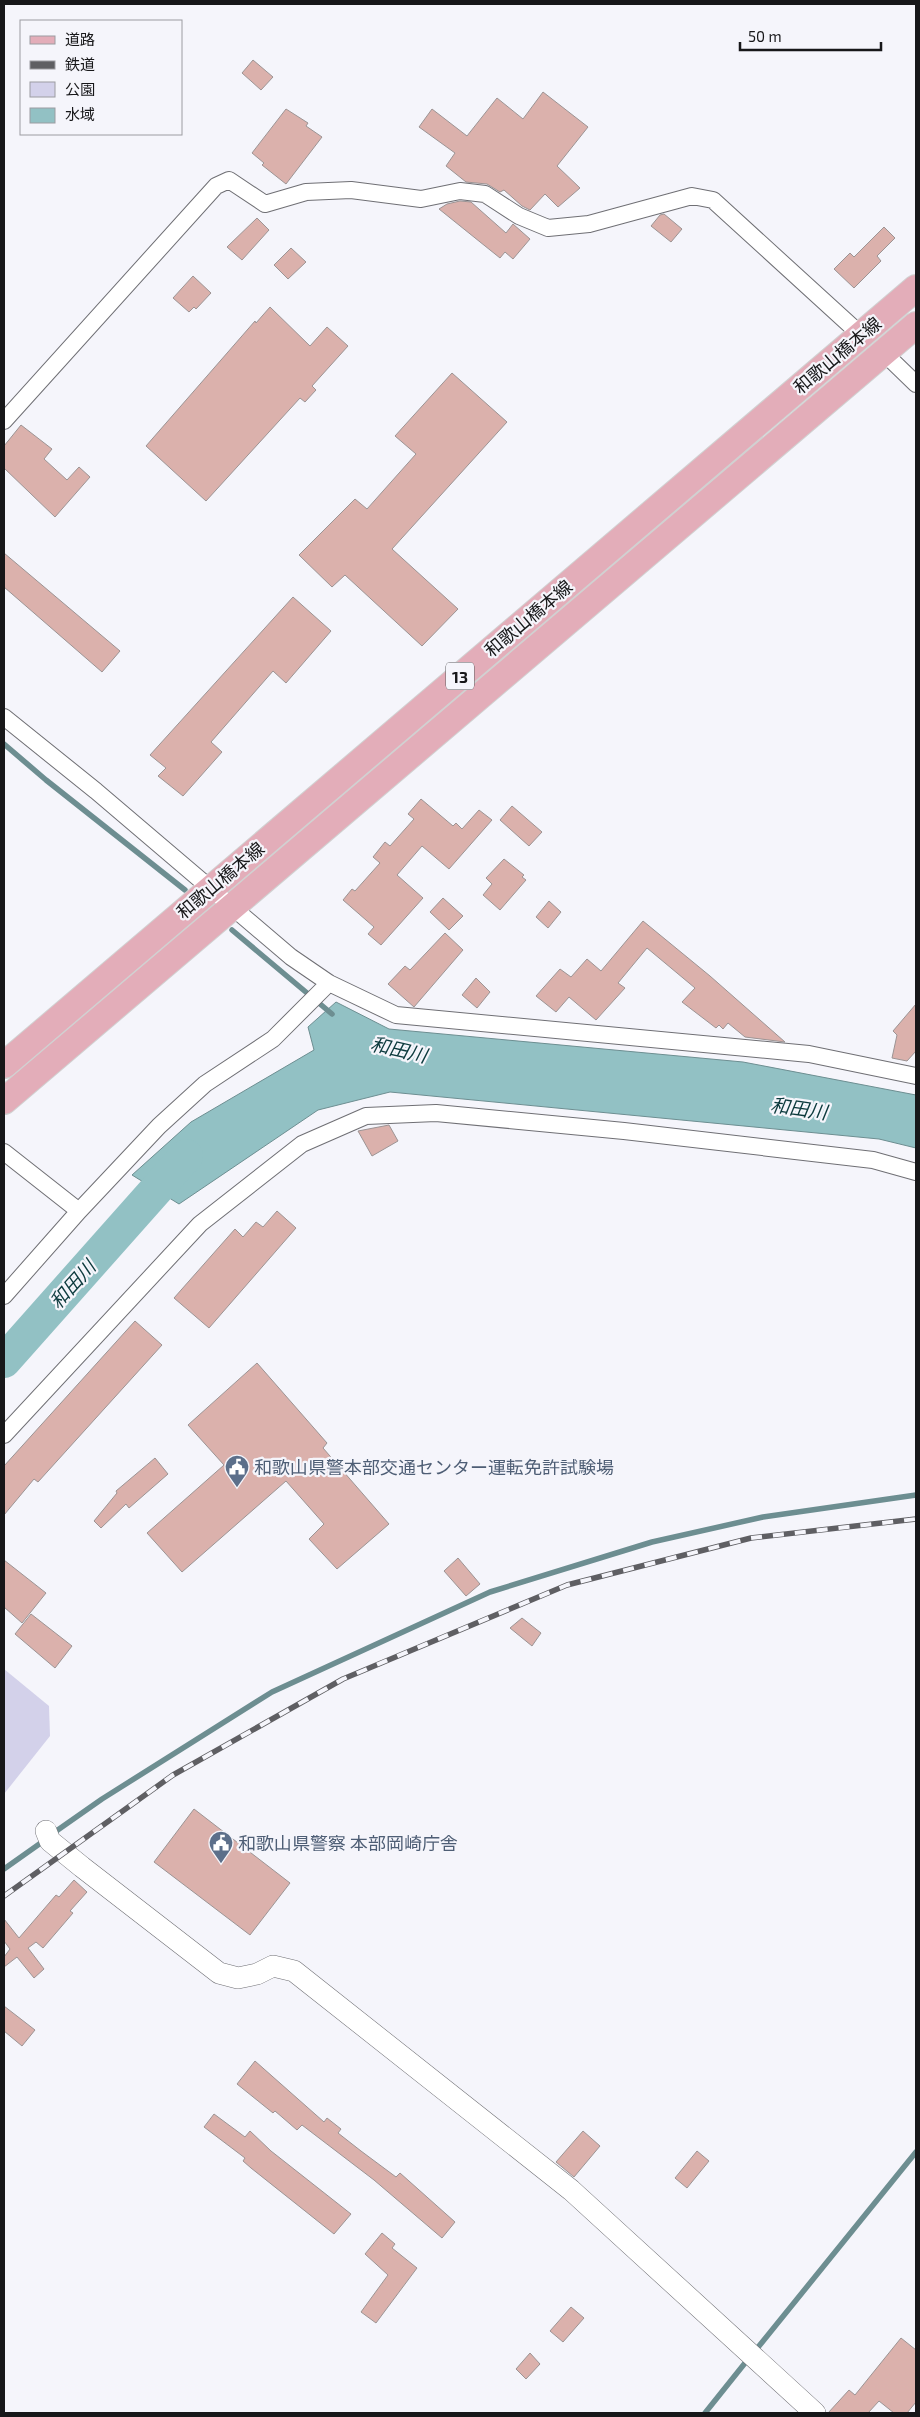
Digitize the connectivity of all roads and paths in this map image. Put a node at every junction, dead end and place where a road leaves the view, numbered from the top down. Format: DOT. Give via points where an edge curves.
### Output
graph roads {
  1 [pos="916,288"];
  2 [pos="916,325"];
  3 [pos="861,335"];
  4 [pos="883,352"];
  5 [pos="916,384"];
  6 [pos="4,421"];
  7 [pos="4,717"];
  8 [pos="210,888"];
  9 [pos="232,907"];
  10 [pos="329,983"];
  11 [pos="4,1065"];
  12 [pos="916,1076"];
  13 [pos="4,1101"];
  14 [pos="4,1152"];
  15 [pos="916,1172"];
  16 [pos="79,1210"];
  17 [pos="4,1296"];
  18 [pos="4,1436"];
  19 [pos="46,1831"];
  20 [pos="815,2413"];
  1 -- 3 [label="main road, 和歌山橋本線 / 13"];
  2 -- 4 [label="main road, 和歌山橋本線 / 13"];
  3 -- 6 [label="street" via="712,200 692,196 589,224 548,228 519,216 485,194 460,191 421,199 351,190 306,192 265,204 229,180 216,186"];
  3 -- 8 [label="main road, 和歌山橋本線 / 13"];
  4 -- 5 [label="street"];
  4 -- 9 [label="main road, 和歌山橋本線 / 13"];
  7 -- 8 [label="street"];
  8 -- 9 [label="street"];
  8 -- 11 [label="main road, 和歌山橋本線 / 13"];
  9 -- 10 [label="street" via="291,957"];
  9 -- 13 [label="main road, 和歌山橋本線 / 13"];
  10 -- 12 [label="street" via="396,1015 808,1054"];
  10 -- 16 [label="street" via="273,1039 206,1084 159,1126"];
  14 -- 16 [label="street"];
  15 -- 18 [label="street" via="873,1160 624,1131 436,1113 366,1116 302,1144 200,1224"];
  16 -- 17 [label="street"];
  19 -- 20 [label="street" via="50,1841 219,1973 238,1978 273,1966 294,1971 571,2190"];
}
